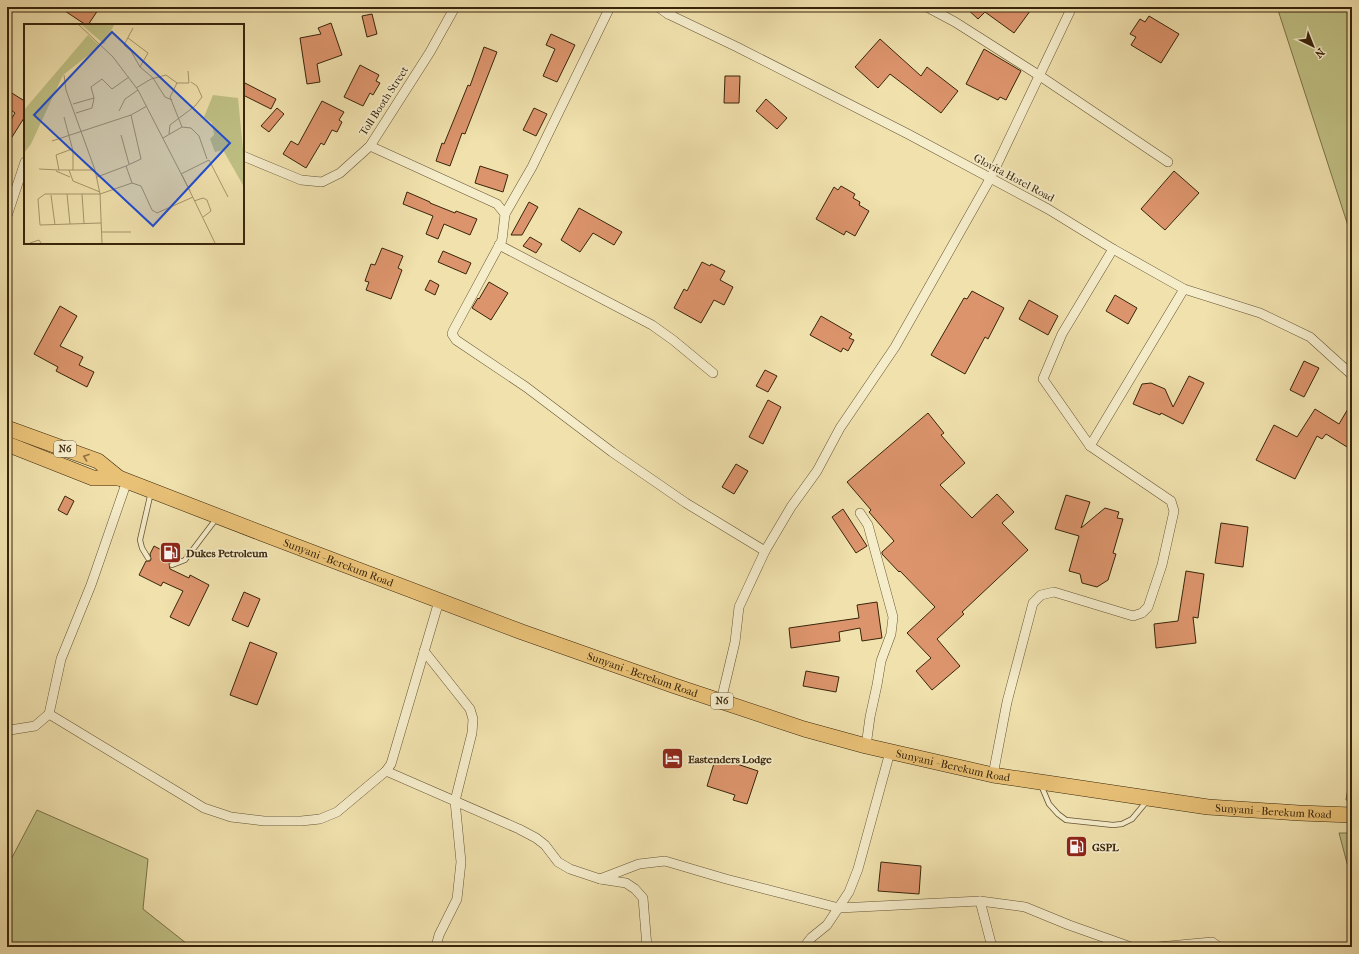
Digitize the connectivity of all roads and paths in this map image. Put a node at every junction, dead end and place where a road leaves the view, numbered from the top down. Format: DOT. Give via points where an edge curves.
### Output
graph roads {
  1 [pos="455,7"];
  2 [pos="610,7"];
  3 [pos="658,7"];
  4 [pos="675,7"];
  5 [pos="1072,7"];
  6 [pos="931,8"];
  7 [pos="668,14"];
  8 [pos="1040,76"];
  9 [pos="370,146"];
  10 [pos="244,156"];
  11 [pos="1168,162"];
  12 [pos="24,165"];
  13 [pos="990,178"];
  14 [pos="505,214"];
  15 [pos="7,216"];
  16 [pos="499,245"];
  17 [pos="1113,249"];
  18 [pos="1184,289"];
  19 [pos="713,373"];
  20 [pos="1352,375"];
  21 [pos="7,428"];
  22 [pos="7,444"];
  23 [pos="1090,446"];
  24 [pos="123,479"];
  25 [pos="151,490"];
  26 [pos="860,513"];
  27 [pos="218,516"];
  28 [pos="765,551"];
  29 [pos="148,558"];
  30 [pos="172,565"];
  31 [pos="439,601"];
  32 [pos="424,651"];
  33 [pos="721,701"];
  34 [pos="49,714"];
  35 [pos="7,729"];
  36 [pos="866,746"];
  37 [pos="890,752"];
  38 [pos="386,771"];
  39 [pos="993,774"];
  40 [pos="1040,782"];
  41 [pos="1149,799"];
  42 [pos="455,801"];
  43 [pos="1352,815"];
  44 [pos="600,879"];
  45 [pos="980,901"];
  46 [pos="839,908"];
  47 [pos="436,947"];
  48 [pos="647,947"];
  49 [pos="804,947"];
  50 [pos="992,947"];
  51 [pos="1131,947"];
  52 [pos="1158,947"];
  53 [pos="1219,947"];
  1 -- 9 [label="street, Toll Booth Street" via="430,52"];
  2 -- 14 [label="street" via="532,167"];
  3 -- 7 [label="street, Glovita Hotel Road"];
  4 -- 7 [label="street"];
  5 -- 8 [label="street"];
  6 -- 8 [label="street"];
  7 -- 13 [label="street, Glovita Hotel Road"];
  8 -- 11 [label="street"];
  8 -- 13 [label="street"];
  9 -- 10 [label="street, Toll Booth Street" via="340,173 322,182 301,180"];
  9 -- 14 [label="street" via="497,204"];
  12 -- 15 [label="street"];
  13 -- 17 [label="street, Glovita Hotel Road" via="1048,209"];
  13 -- 28 [label="street" via="895,347 840,428 817,471 791,507"];
  14 -- 16 [label="street"];
  16 -- 19 [label="street" via="652,325"];
  16 -- 28 [label="street" via="453,331 456,340 526,387 612,452 686,503"];
  17 -- 18 [label="street, Glovita Hotel Road"];
  17 -- 23 [label="street" via="1062,334 1043,379"];
  18 -- 20 [label="street, Glovita Hotel Road" via="1260,313 1310,337"];
  18 -- 23 [label="street"];
  24 -- 21 [label="main road, Sunyani - Berekum Road / N6, one-way" via="98,461"];
  22 -- 24 [label="main road, Sunyani - Berekum Road / N6" via="93,478"];
  23 -- 39 [label="street" via="1171,501 1174,511 1162,565 1148,606 1142,613 1134,616 1054,592 1041,595 1033,603 1007,702"];
  24 -- 25 [label="main road, Sunyani - Berekum Road / N6"];
  24 -- 34 [label="street" via="91,585 61,659"];
  25 -- 27 [label="main road, Sunyani - Berekum Road / N6"];
  25 -- 29 [label="lane" via="140,540"];
  26 -- 36 [label="street" via="868,525 893,617 870,717"];
  27 -- 30 [label="lane" via="184,560"];
  27 -- 31 [label="main road, Sunyani - Berekum Road / N6"];
  28 -- 33 [label="street" via="739,607 735,642"];
  31 -- 32 [label="street"];
  31 -- 33 [label="main road, Sunyani - Berekum Road / N6"];
  32 -- 38 [label="street" via="391,764"];
  32 -- 42 [label="street" via="470,709 473,719 472,733"];
  33 -- 36 [label="main road, Sunyani - Berekum Road / N6" via="804,729"];
  34 -- 35 [label="street" via="35,726"];
  34 -- 38 [label="street" via="204,808 231,817 264,821 320,819 337,812"];
  36 -- 37 [label="main road, Sunyani - Berekum Road / N6"];
  37 -- 39 [label="main road, Sunyani - Berekum Road / N6"];
  37 -- 46 [label="street" via="858,869"];
  38 -- 42 [label="street"];
  39 -- 40 [label="main road, Sunyani - Berekum Road / N6"];
  40 -- 41 [label="main road, Sunyani - Berekum Road / N6"];
  40 -- 41 [label="lane" via="1049,804 1066,820 1122,824 1132,819"];
  41 -- 43 [label="main road, Sunyani - Berekum Road / N6" via="1208,807"];
  42 -- 44 [label="street" via="536,838 558,862"];
  42 -- 47 [label="street" via="460,862 457,899"];
  44 -- 46 [label="street" via="639,864 665,861"];
  44 -- 48 [label="street" via="626,883 643,898"];
  45 -- 46 [label="street"];
  45 -- 50 [label="street"];
  45 -- 51 [label="street" via="1025,907"];
  46 -- 49 [label="street" via="827,925"];
  52 -- 53 [label="street" via="1212,942"];
}
